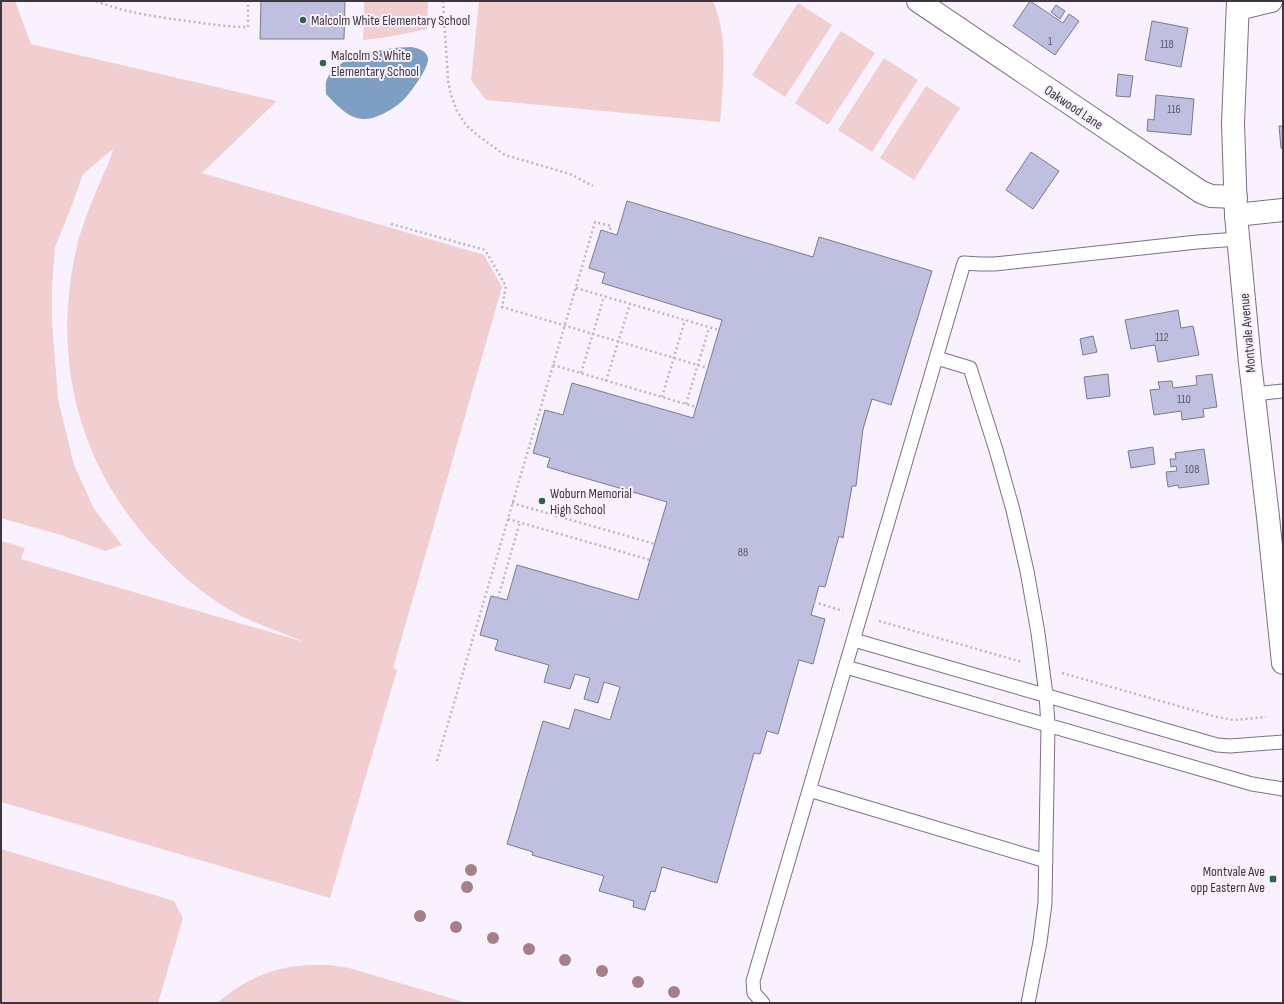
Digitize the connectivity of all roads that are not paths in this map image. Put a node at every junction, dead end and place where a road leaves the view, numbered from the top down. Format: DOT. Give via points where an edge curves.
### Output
graph roads {
  1 [pos="918,1"];
  2 [pos="1271,1"];
  3 [pos="1238,5"];
  4 [pos="1236,206"];
  5 [pos="1283,210"];
  6 [pos="1238,239"];
  7 [pos="937,358"];
  8 [pos="1283,391"];
  9 [pos="1253,394"];
  10 [pos="1278,568"];
  11 [pos="854,640"];
  12 [pos="1283,663"];
  13 [pos="846,667"];
  14 [pos="1046,695"];
  15 [pos="1048,725"];
  16 [pos="1283,742"];
  17 [pos="1283,789"];
  18 [pos="809,790"];
  19 [pos="1046,861"];
  20 [pos="763,1003"];
  21 [pos="1028,1003"];
  1 -- 4 [label="main road, Oakwood Lane" via="1201,192"];
  2 -- 3 [label="main road"];
  3 -- 4 [label="main road, Montvale Avenue" via="1233,123"];
  4 -- 5 [label="main road, Oakwood Lane"];
  4 -- 6 [label="main road, Montvale Avenue"];
  6 -- 7 [label="lane" via="995,264 964,262"];
  6 -- 9 [label="main road, Montvale Avenue"];
  7 -- 11 [label="lane"];
  7 -- 14 [label="lane" via="970,368 1013,510 1027,571"];
  8 -- 9 [label="lane"];
  9 -- 10 [label="main road, Montvale Avenue"];
  10 -- 12 [label="main road, Montvale Avenue"];
  11 -- 13 [label="lane"];
  11 -- 14 [label="lane"];
  13 -- 15 [label="lane"];
  13 -- 18 [label="lane"];
  14 -- 15 [label="lane"];
  14 -- 16 [label="lane" via="1217,745"];
  15 -- 17 [label="lane" via="1252,784"];
  15 -- 19 [label="lane"];
  18 -- 19 [label="lane"];
  18 -- 20 [label="lane" via="753,981 754,993"];
  19 -- 21 [label="lane" via="1042,922"];
}
